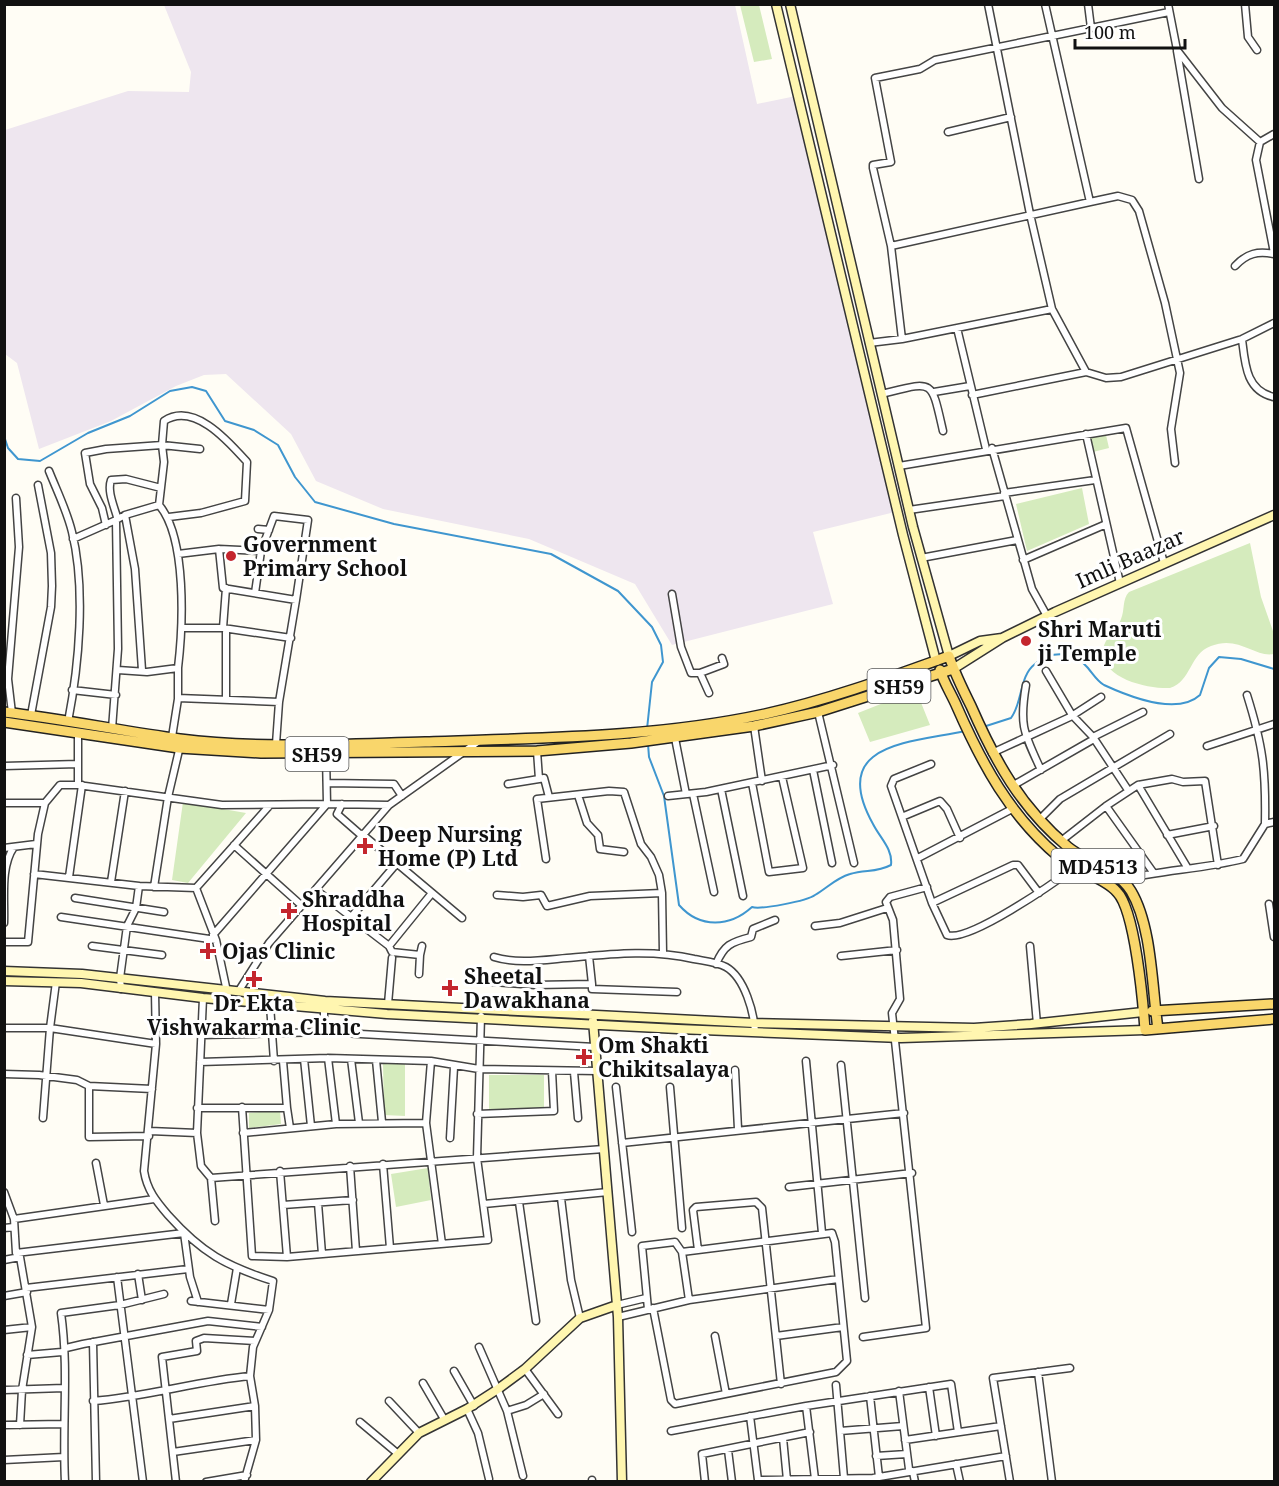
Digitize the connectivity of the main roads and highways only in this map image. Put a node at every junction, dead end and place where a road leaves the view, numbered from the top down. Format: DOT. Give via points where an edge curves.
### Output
graph roads {
  1 [pos="776,4"];
  2 [pos="790,4"];
  3 [pos="1275,515"];
  4 [pos="1002,638"];
  5 [pos="949,656"];
  6 [pos="936,661"];
  7 [pos="953,669"];
  8 [pos="941,673"];
  9 [pos="8,712"];
  10 [pos="4,722"];
  11 [pos="177,741"];
  12 [pos="4,971"];
  13 [pos="5,980"];
  14 [pos="1275,1004"];
  15 [pos="325,1005"];
  16 [pos="440,1007"];
  17 [pos="1155,1011"];
  18 [pos="1143,1012"];
  19 [pos="440,1017"];
  20 [pos="1275,1019"];
  21 [pos="593,1020"];
  22 [pos="754,1028"];
  23 [pos="1158,1029"];
  24 [pos="1145,1030"];
  25 [pos="617,1305"];
  26 [pos="371,1482"];
  27 [pos="622,1482"];
  1 -- 6 [label="main road"];
  2 -- 5 [label="main road" via="909,510"];
  3 -- 4 [label="main road, Imli Baazar"];
  4 -- 5 [label="main road" via="980,641"];
  4 -- 7 [label="main road"];
  5 -- 6 [label="main road, SH59"];
  5 -- 7 [label="main road"];
  6 -- 8 [label="main road"];
  6 -- 11 [label="main road, SH59" via="885,681 788,709 657,730 479,741"];
  7 -- 8 [label="main road, SH59"];
  7 -- 17 [label="main road, MD4513" via="1011,786 1061,841 1121,880 1135,899 1144,928"];
  8 -- 11 [label="main road, SH59" via="818,712 754,726 631,743 537,751 326,754"];
  8 -- 18 [label="main road, MD4513" via="968,735 1012,809 1074,868 1117,891 1131,928"];
  9 -- 11 [label="main road, SH59"];
  10 -- 11 [label="main road, SH59"];
  12 -- 15 [label="main road" via="120,978"];
  13 -- 15 [label="main road" via="270,1005"];
  14 -- 17 [label="main road"];
  15 -- 16 [label="main road"];
  15 -- 19 [label="main road"];
  16 -- 19 [label="main road"];
  16 -- 21 [label="main road"];
  17 -- 18 [label="main road"];
  17 -- 23 [label="main road, MD4513"];
  18 -- 22 [label="main road" via="974,1028"];
  18 -- 24 [label="main road, MD4513"];
  19 -- 21 [label="main road"];
  20 -- 23 [label="main road"];
  21 -- 22 [label="main road"];
  21 -- 25 [label="main road"];
  22 -- 24 [label="main road" via="895,1038"];
  23 -- 24 [label="main road"];
  25 -- 26 [label="main road" via="580,1318 498,1389 419,1433"];
  25 -- 27 [label="main road"];
}
